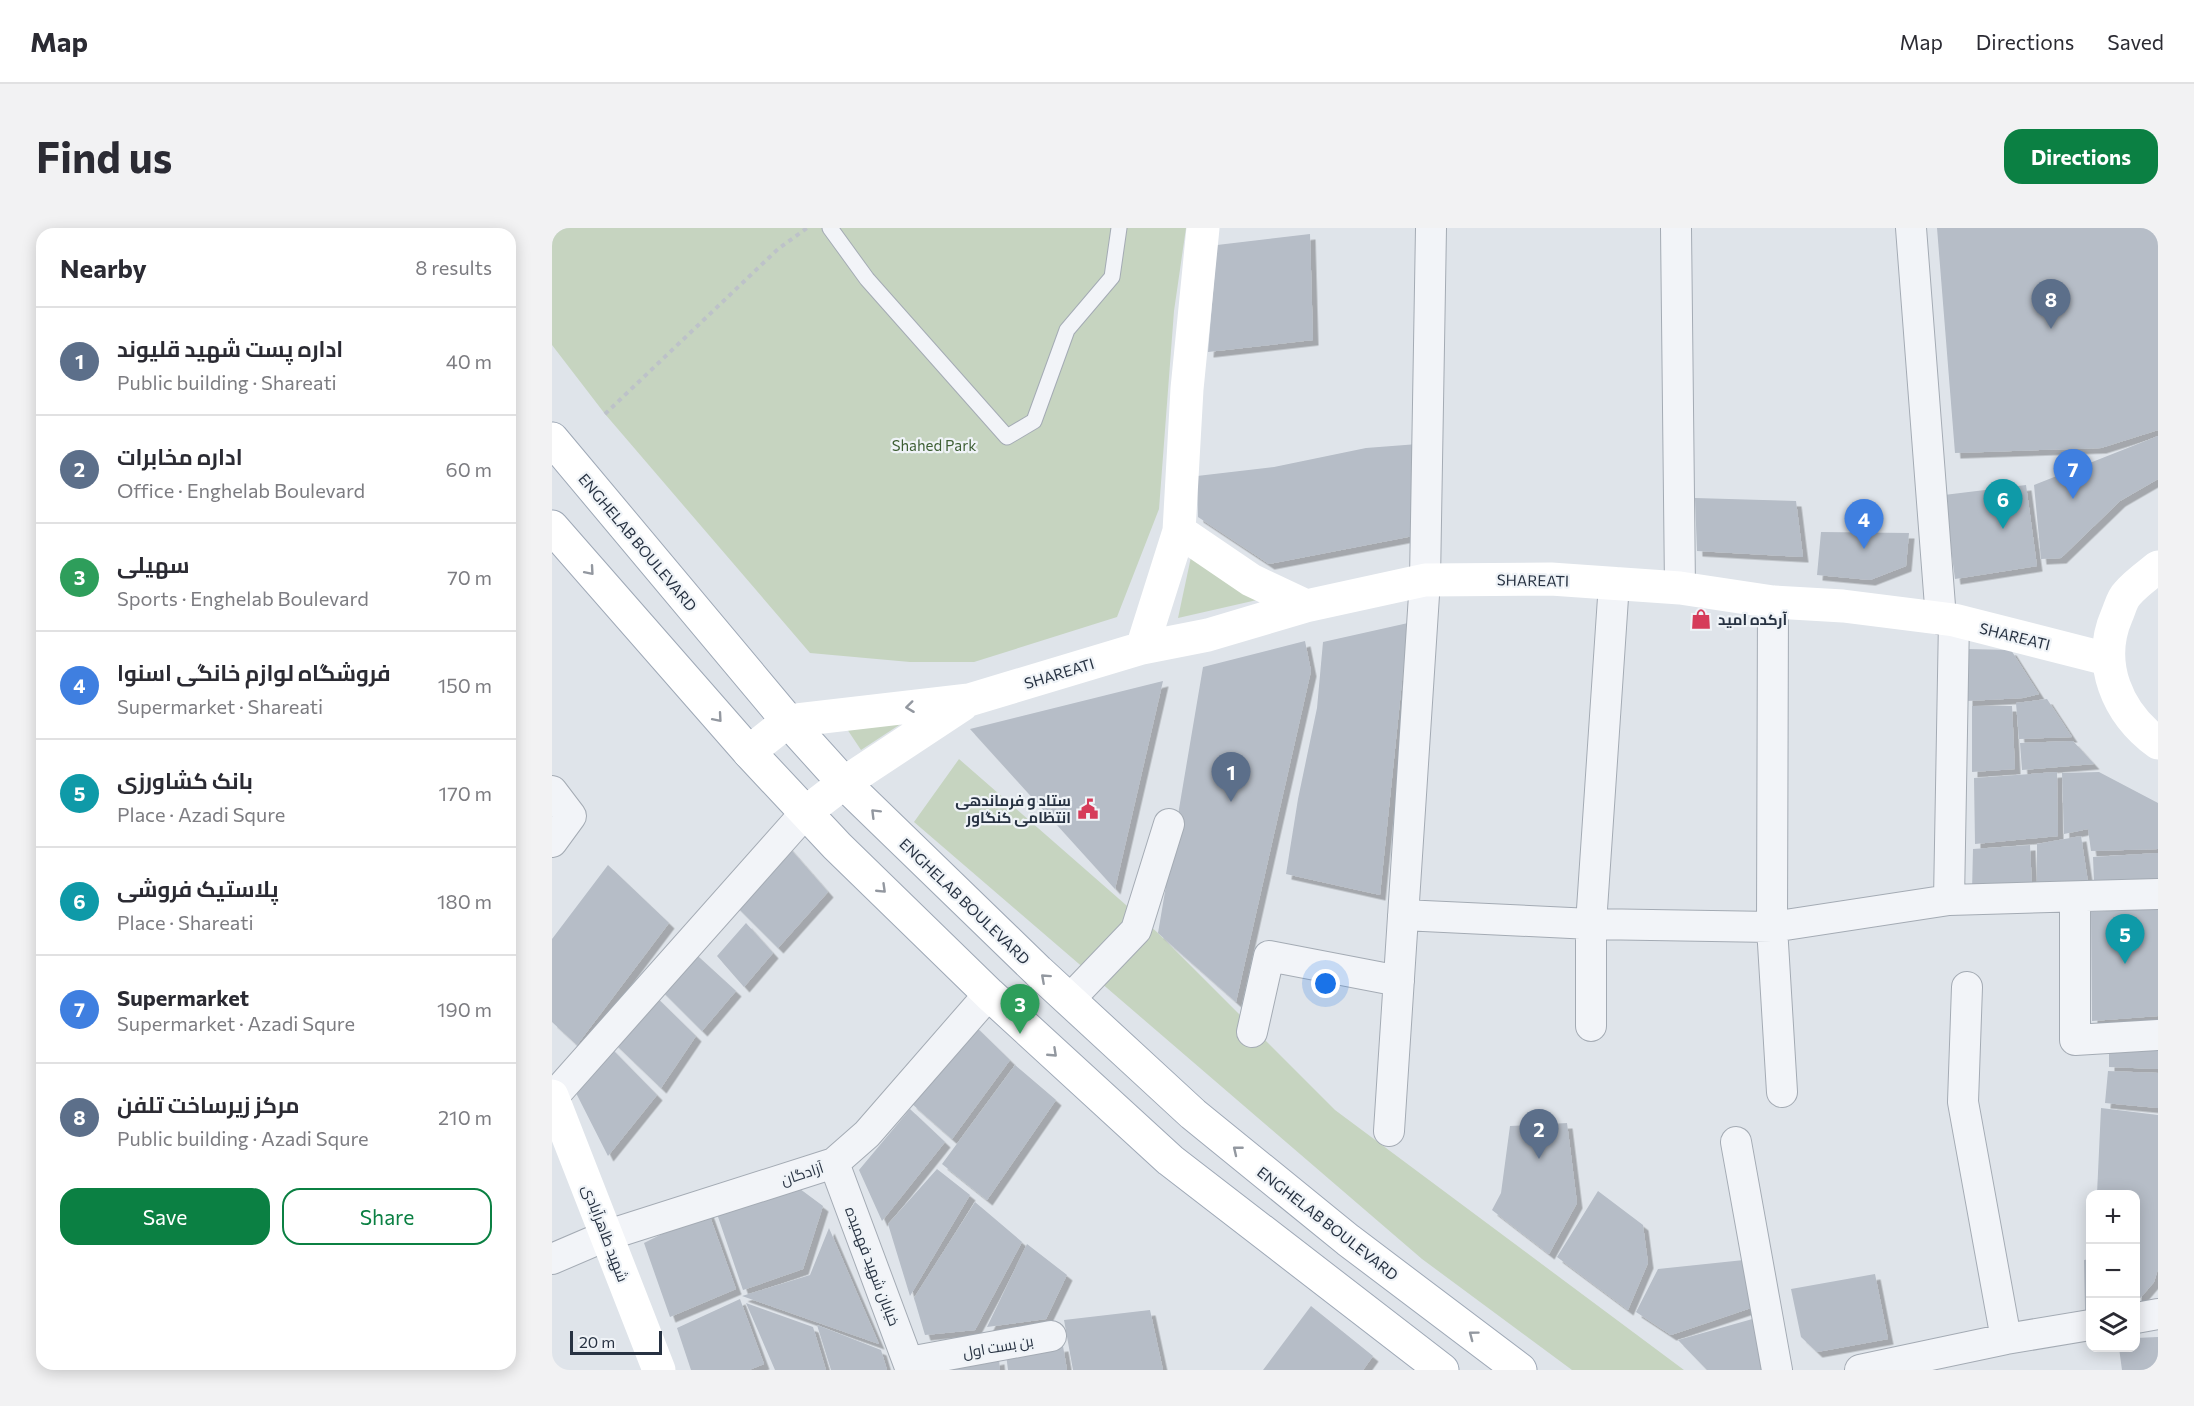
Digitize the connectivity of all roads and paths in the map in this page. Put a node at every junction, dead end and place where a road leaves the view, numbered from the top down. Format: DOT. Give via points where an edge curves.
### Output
graph roads {
  1 [pos="808,228"];
  2 [pos="830,228"];
  3 [pos="1119,228"];
  4 [pos="1203,228"];
  5 [pos="1431,228"];
  6 [pos="1676,228"];
  7 [pos="1911,228"];
  8 [pos="605,414"];
  9 [pos="552,439"];
  10 [pos="552,527"];
  11 [pos="1179,531"];
  12 [pos="2158,567"];
  13 [pos="1425,580"];
  14 [pos="1614,583"];
  15 [pos="1680,588"];
  16 [pos="1773,602"];
  17 [pos="1306,606"];
  18 [pos="1948,620"];
  19 [pos="1142,648"];
  20 [pos="2107,658"];
  21 [pos="969,700"];
  22 [pos="788,721"];
  23 [pos="2158,743"];
  24 [pos="749,753"];
  25 [pos="844,783"];
  26 [pos="552,791"];
  27 [pos="806,812"];
  28 [pos="1169,824"];
  29 [pos="552,842"];
  30 [pos="2158,894"];
  31 [pos="2075,897"];
  32 [pos="1949,900"];
  33 [pos="1403,915"];
  34 [pos="1591,924"];
  35 [pos="1772,927"];
  36 [pos="1399,981"];
  37 [pos="1967,987"];
  38 [pos="989,994"];
  39 [pos="1069,1000"];
  40 [pos="1590,1026"];
  41 [pos="1252,1032"];
  42 [pos="2158,1035"];
  43 [pos="1782,1092"];
  44 [pos="553,1097"];
  45 [pos="1389,1131"];
  46 [pos="1736,1142"];
  47 [pos="834,1163"];
  48 [pos="608,1235"];
  49 [pos="552,1259"];
  50 [pos="2158,1314"];
  51 [pos="2140,1317"];
  52 [pos="2086,1326"];
  53 [pos="1051,1336"];
  54 [pos="2006,1339"];
  55 [pos="910,1366"];
  56 [pos="659,1370"];
  57 [pos="1442,1370"];
  58 [pos="1520,1370"];
  59 [pos="1777,1370"];
  60 [pos="1860,1370"];
  1 -- 8 [label="path" via="777,249"];
  2 -- 3 [label="lane" via="867,279 1006,437 1034,421 1067,330 1112,277"];
  4 -- 11 [label="main road" via="1187,388"];
  5 -- 13 [label="street"];
  6 -- 15 [label="street"];
  7 -- 18 [label="street"];
  9 -- 22 [label="main road, ENGHELAB BOULEVARD"];
  10 -- 24 [label="main road, one-way"];
  11 -- 17 [label="main road" via="1251,580"];
  11 -- 19 [label="main road"];
  12 -- 20 [label="main road" via="2126,594 2110,631"];
  13 -- 14 [label="main road, SHAREATI"];
  13 -- 17 [label="main road, SHAREATI"];
  13 -- 33 [label="street"];
  14 -- 15 [label="main road, SHAREATI"];
  14 -- 34 [label="street"];
  15 -- 16 [label="main road, SHAREATI"];
  16 -- 18 [label="main road, SHAREATI" via="1843,606"];
  16 -- 35 [label="street"];
  17 -- 19 [label="main road, SHAREATI" via="1208,635"];
  18 -- 20 [label="main road, SHAREATI"];
  18 -- 32 [label="street"];
  19 -- 21 [label="main road, SHAREATI"];
  20 -- 23 [label="main road" via="2130,719"];
  21 -- 22 [label="main road, one-way"];
  21 -- 25 [label="main road"];
  22 -- 24 [label="main road"];
  22 -- 25 [label="main road, ENGHELAB BOULEVARD"];
  24 -- 27 [label="main road"];
  25 -- 27 [label="main road"];
  39 -- 25 [label="main road, ENGHELAB BOULEVARD, one-way"];
  26 -- 29 [label="street" via="571,816"];
  27 -- 38 [label="main road, one-way"];
  27 -- 44 [label="street"];
  28 -- 39 [label="street" via="1136,930"];
  30 -- 31 [label="street"];
  31 -- 32 [label="street"];
  31 -- 42 [label="street" via="2075,1040"];
  32 -- 35 [label="street"];
  33 -- 34 [label="street"];
  33 -- 36 [label="street"];
  34 -- 35 [label="street"];
  34 -- 40 [label="street"];
  35 -- 43 [label="street"];
  36 -- 41 [label="street" via="1269,956"];
  36 -- 45 [label="street"];
  37 -- 54 [label="street" via="1963,1102"];
  38 -- 47 [label="street, آزادگان" via="867,1134"];
  38 -- 57 [label="main road, one-way" via="1170,1160"];
  58 -- 39 [label="main road, ENGHELAB BOULEVARD, one-way" via="1348,1240 1193,1114"];
  44 -- 48 [label="main road, شهید طاهرآبادی"];
  46 -- 59 [label="street"];
  47 -- 48 [label="street, آزادگان"];
  47 -- 55 [label="street, خیابان شهید فهمیده"];
  48 -- 49 [label="street, آزادگان"];
  48 -- 56 [label="main road, شهید طاهرآبادی"];
  50 -- 51 [label="street"];
  52 -- 54 [label="street"];
  53 -- 55 [label="street, بن بست اول"];
  54 -- 60 [label="street"];
}
